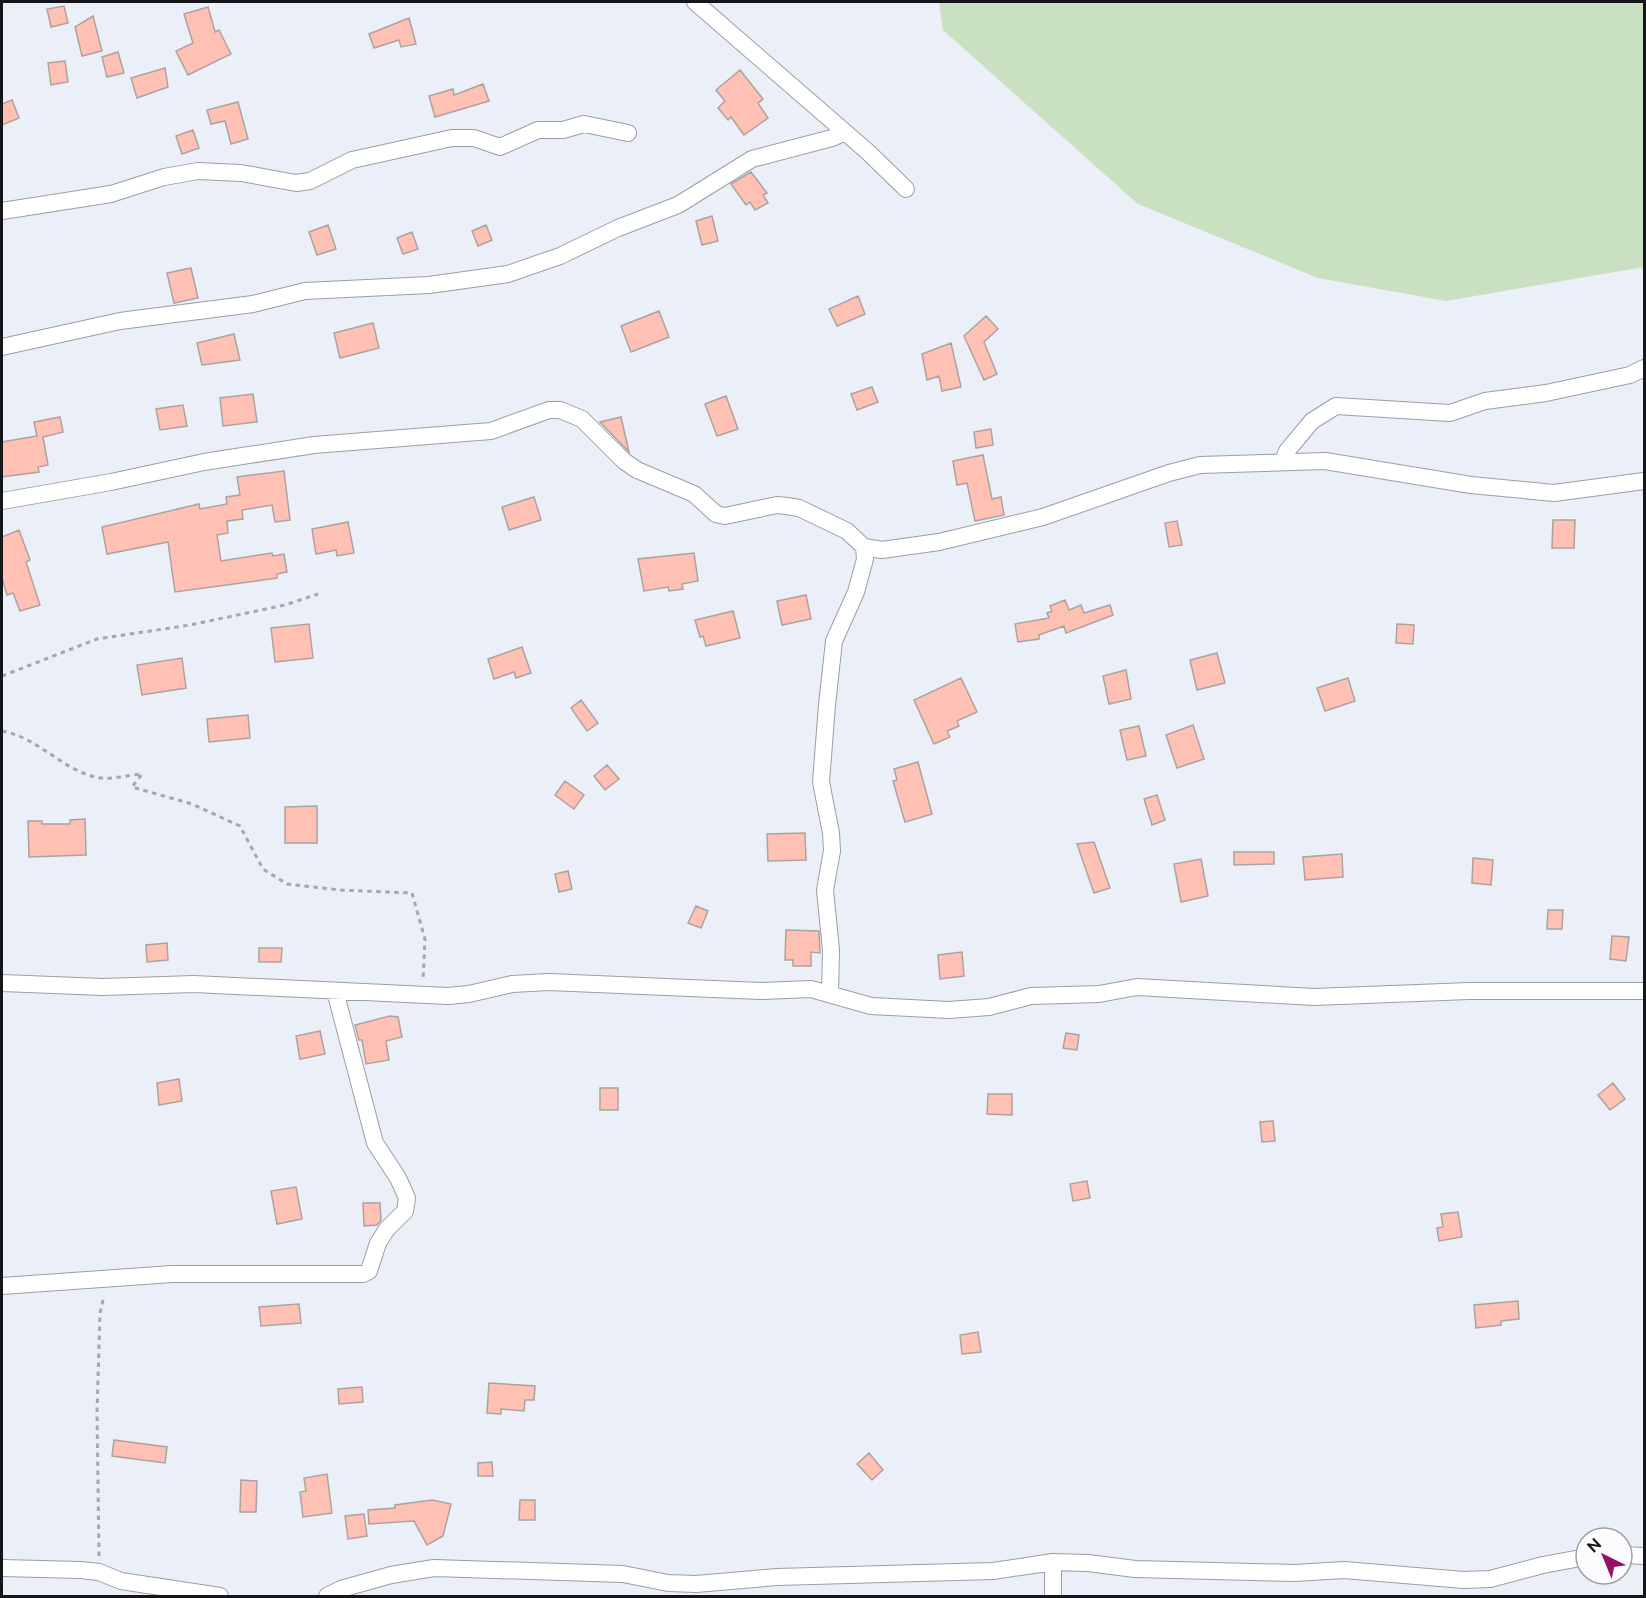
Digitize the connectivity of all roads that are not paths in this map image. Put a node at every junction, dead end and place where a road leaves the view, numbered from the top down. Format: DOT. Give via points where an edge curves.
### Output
graph roads {
  1 [pos="695,2"];
  2 [pos="844,132"];
  3 [pos="628,133"];
  4 [pos="906,189"];
  5 [pos="2,211"];
  6 [pos="2,347"];
  7 [pos="1644,368"];
  8 [pos="1283,461"];
  9 [pos="1644,481"];
  10 [pos="2,501"];
  11 [pos="864,547"];
  12 [pos="2,983"];
  13 [pos="335,991"];
  14 [pos="1644,992"];
  15 [pos="830,994"];
  16 [pos="2,1286"];
  17 [pos="1574,1560"];
  18 [pos="1053,1562"];
  19 [pos="2,1568"];
  20 [pos="332,1595"];
  21 [pos="220,1596"];
  22 [pos="1053,1596"];
  1 -- 2 [label="street"];
  2 -- 4 [label="street"];
  2 -- 6 [label="street" via="752,159 678,205 508,274 429,285 305,291 253,304 120,321"];
  3 -- 5 [label="street" via="584,124 563,130 538,130 500,147 474,138 452,138 352,160 310,181 296,183 241,173 198,171 111,194"];
  7 -- 8 [label="street" via="1630,375 1546,393 1485,401 1450,413 1336,406 1312,421"];
  8 -- 9 [label="street" via="1325,461 1471,485 1554,493"];
  8 -- 11 [label="street" via="1200,465 1031,520 939,542 882,550"];
  10 -- 11 [label="street" via="314,445 491,431 549,410 560,410 582,419 624,461 694,494 716,514 725,516 777,505 799,508 847,531"];
  11 -- 15 [label="street" via="863,572 834,641 823,752 822,795 832,851 825,890 831,950"];
  12 -- 13 [label="street" via="103,987 194,984"];
  13 -- 15 [label="street" via="469,994 549,981 760,991 811,989"];
  13 -- 16 [label="street" via="375,1143 407,1198 405,1211 378,1244 369,1271 172,1274"];
  14 -- 15 [label="street" via="1314,997 1137,987 1099,994 1031,996 989,1007 949,1010 871,1006"];
  17 -- 18 [label="street" via="1482,1579 1344,1570 1295,1574 1135,1569"];
  18 -- 20 [label="street" via="993,1571 777,1577 696,1584 623,1574 434,1568 391,1575"];
  18 -- 22 [label="street"];
  19 -- 21 [label="street" via="99,1572 121,1581"];
}
